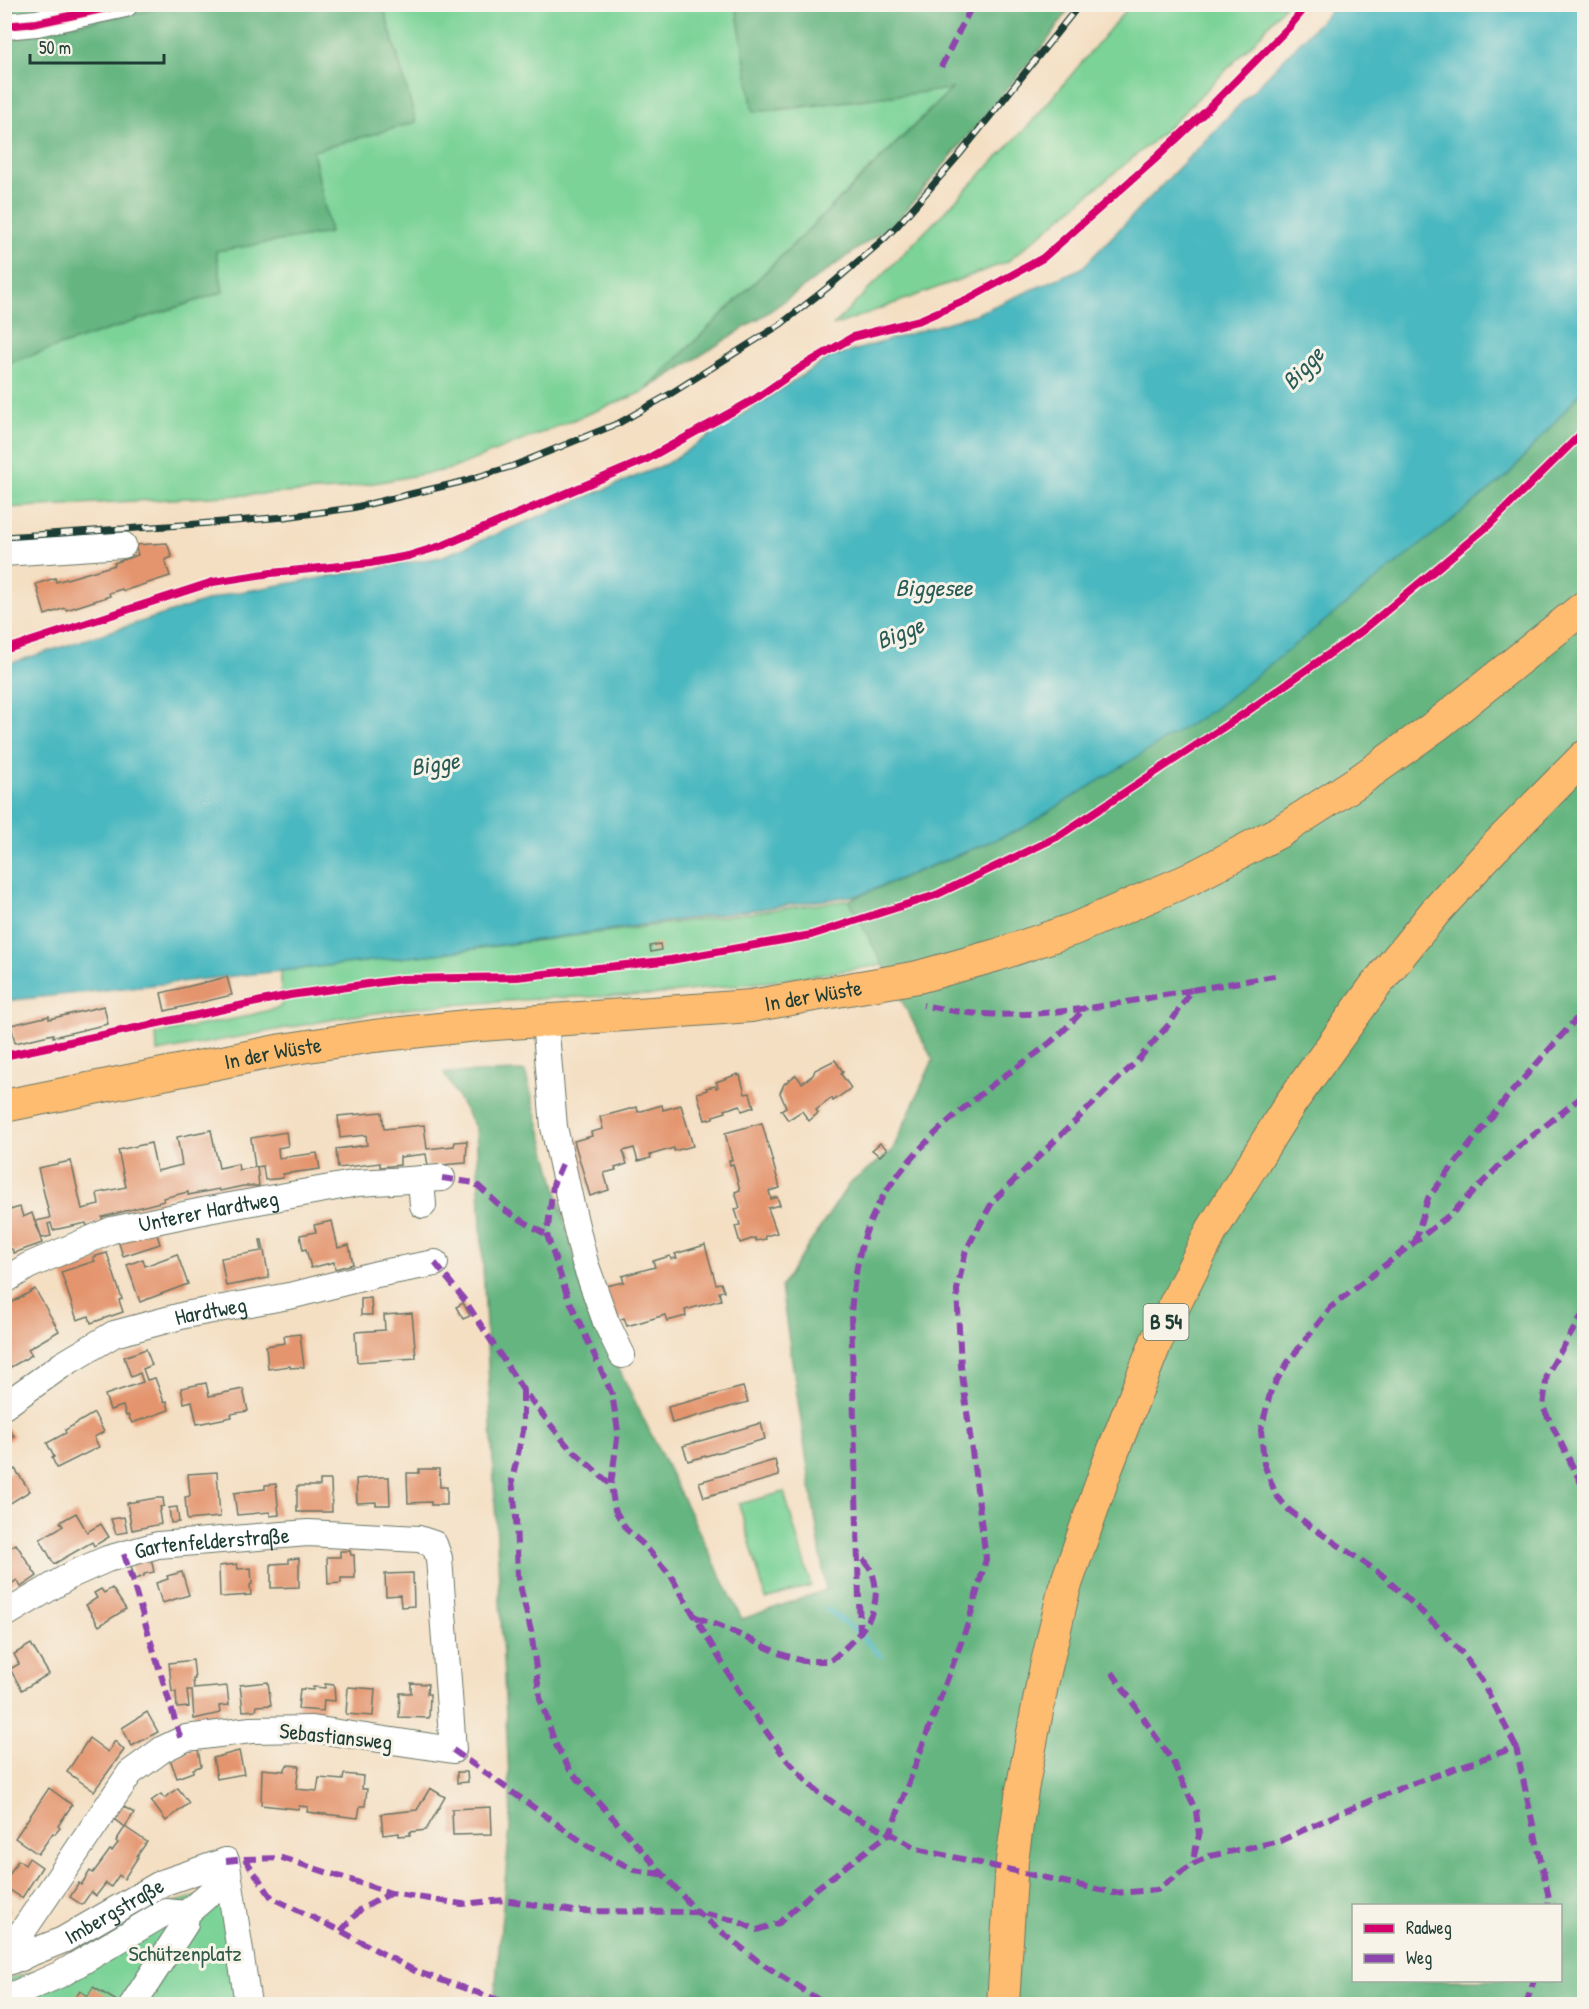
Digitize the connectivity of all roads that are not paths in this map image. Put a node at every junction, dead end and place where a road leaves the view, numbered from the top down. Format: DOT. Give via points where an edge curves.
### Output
graph roads {
  1 [pos="125,4"];
  2 [pos="4,26"];
  3 [pos="123,545"];
  4 [pos="4,553"];
  5 [pos="1584,607"];
  6 [pos="1584,757"];
  7 [pos="545,1021"];
  8 [pos="4,1107"];
  9 [pos="423,1205"];
  10 [pos="435,1263"];
  11 [pos="4,1281"];
  12 [pos="622,1355"];
  13 [pos="4,1406"];
  14 [pos="434,1544"];
  15 [pos="4,1615"];
  16 [pos="226,1862"];
  17 [pos="186,1914"];
  18 [pos="13,1961"];
  19 [pos="4,1999"];
  20 [pos="133,2004"];
  21 [pos="248,2004"];
  22 [pos="1003,2004"];
  1 -- 2 [label="street"];
  3 -- 4 [label="street"];
  5 -- 7 [label="main road, In der Wüste" via="1437,725 1281,831 1190,879 1074,929 918,977 825,994 751,1006"];
  6 -- 22 [label="main road, B 54" via="1435,912 1337,1037 1290,1104 1212,1230 1156,1342 1064,1590 1043,1680 1012,1861"];
  7 -- 8 [label="main road, In der Wüste" via="374,1036 282,1050"];
  7 -- 12 [label="street" via="554,1127 571,1205 585,1263"];
  9 -- 11 [label="street, Unterer Hardtweg" via="432,1178 358,1183 208,1210 112,1230 28,1266"];
  10 -- 13 [label="street, Hardtweg" via="185,1315 114,1334"];
  14 -- 15 [label="street, Gartenfelderstraße" via="419,1539 308,1533 158,1545 107,1559 72,1574"];
  14 -- 18 [label="street, Sebastiansweg" via="439,1558 453,1750 312,1729 251,1730 186,1738 163,1749 130,1773 22,1932"];
  16 -- 17 [label="street" via="218,1886"];
  16 -- 18 [label="street, Imbergstraße" via="162,1883 63,1940"];
  16 -- 21 [label="street"];
  17 -- 19 [label="street" via="166,1912 62,1974"];
  17 -- 20 [label="street" via="185,1924"];
}
